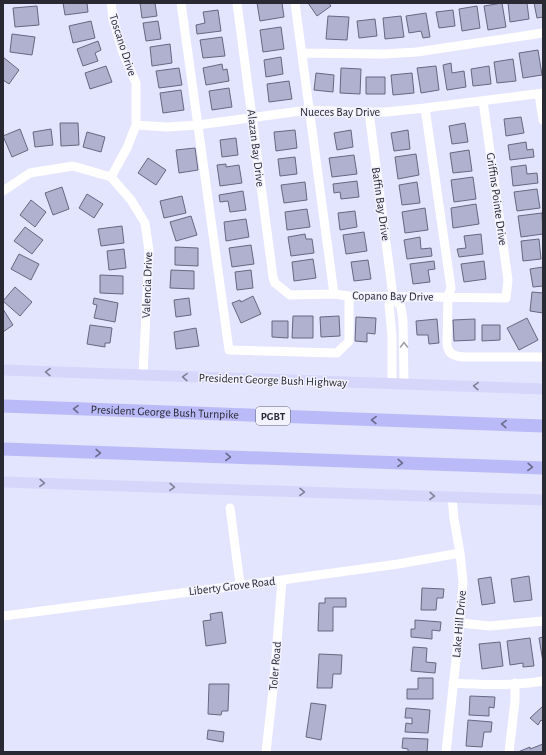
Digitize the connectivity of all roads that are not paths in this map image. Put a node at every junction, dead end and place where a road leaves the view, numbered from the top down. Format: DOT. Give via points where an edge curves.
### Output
graph roads {
  1 [pos="111,3"];
  2 [pos="181,3"];
  3 [pos="237,3"];
  4 [pos="295,3"];
  5 [pos="543,33"];
  6 [pos="302,53"];
  7 [pos="541,93"];
  8 [pos="483,101"];
  9 [pos="425,108"];
  10 [pos="308,110"];
  11 [pos="369,112"];
  12 [pos="253,118"];
  13 [pos="543,120"];
  14 [pos="136,125"];
  15 [pos="198,125"];
  16 [pos="111,177"];
  17 [pos="3,191"];
  18 [pos="282,289"];
  19 [pos="334,294"];
  20 [pos="349,296"];
  21 [pos="393,296"];
  22 [pos="448,298"];
  23 [pos="506,298"];
  24 [pos="543,357"];
  25 [pos="3,370"];
  26 [pos="143,376"];
  27 [pos="392,383"];
  28 [pos="404,384"];
  29 [pos="543,388"];
  30 [pos="3,406"];
  31 [pos="543,426"];
  32 [pos="3,449"];
  33 [pos="543,468"];
  34 [pos="3,482"];
  35 [pos="452,497"];
  36 [pos="543,500"];
  37 [pos="230,508"];
  38 [pos="460,553"];
  39 [pos="282,580"];
  40 [pos="240,584"];
  41 [pos="3,616"];
  42 [pos="543,621"];
  43 [pos="460,623"];
  44 [pos="543,681"];
  45 [pos="454,683"];
  46 [pos="515,683"];
  47 [pos="266,752"];
  48 [pos="446,752"];
  49 [pos="509,752"];
  1 -- 14 [label="street, Toscano Drive" via="123,53 136,84"];
  2 -- 15 [label="street"];
  3 -- 12 [label="street, Alazan Bay Drive"];
  4 -- 6 [label="street"];
  5 -- 6 [label="street" via="417,52"];
  6 -- 10 [label="street"];
  7 -- 8 [label="street, Nueces Bay Drive"];
  7 -- 13 [label="street"];
  8 -- 9 [label="street, Nueces Bay Drive"];
  8 -- 23 [label="street, Griffins Pointe Drive" via="508,280"];
  9 -- 11 [label="street, Nueces Bay Drive"];
  9 -- 22 [label="street" via="451,288"];
  10 -- 11 [label="street, Nueces Bay Drive"];
  10 -- 12 [label="street, Nueces Bay Drive"];
  10 -- 19 [label="street"];
  11 -- 21 [label="street, Baffin Bay Drive"];
  12 -- 15 [label="street, Nueces Bay Drive"];
  12 -- 18 [label="street, Alazan Bay Drive" via="273,277"];
  14 -- 15 [label="street, Nueces Bay Drive"];
  14 -- 16 [label="street, Toscano Drive"];
  15 -- 20 [label="street" via="230,350 337,353 349,341"];
  16 -- 17 [label="street" via="73,166 30,173"];
  16 -- 26 [label="street, Valencia Drive" via="131,200 145,223 149,251"];
  18 -- 19 [label="street, Copano Bay Drive" via="290,295"];
  19 -- 20 [label="street, Copano Bay Drive"];
  20 -- 21 [label="street, Copano Bay Drive"];
  21 -- 22 [label="street, Copano Bay Drive"];
  21 -- 27 [label="street, Baffin Bay Drive" via="389,305"];
  28 -- 21 [label="street, Baffin Bay Drive, one-way" via="403,320 401,307"];
  22 -- 23 [label="street, Copano Bay Drive"];
  22 -- 24 [label="street" via="447,345 448,351 454,356"];
  26 -- 25 [label="main road, President George Bush Highway, one-way"];
  27 -- 26 [label="main road, President George Bush Highway, one-way"];
  27 -- 28 [label="main road, President George Bush Highway"];
  29 -- 28 [label="main road, President George Bush Highway, one-way"];
  31 -- 30 [label="highway, President George Bush Turnpike / PGBT, one-way"];
  32 -- 33 [label="highway, one-way"];
  34 -- 35 [label="main road, one-way"];
  35 -- 36 [label="main road"];
  35 -- 38 [label="street, Lake Hill Drive"];
  37 -- 40 [label="street"];
  38 -- 39 [label="street, Liberty Grove Road"];
  38 -- 43 [label="street, Lake Hill Drive" via="463,582"];
  39 -- 40 [label="street, Liberty Grove Road"];
  39 -- 47 [label="street, Toler Road"];
  40 -- 41 [label="street, Liberty Grove Road"];
  42 -- 43 [label="street" via="490,626"];
  43 -- 45 [label="street, Lake Hill Drive"];
  44 -- 46 [label="street"];
  45 -- 46 [label="street"];
  45 -- 48 [label="street, Lake Hill Drive"];
  46 -- 49 [label="street"];
}
